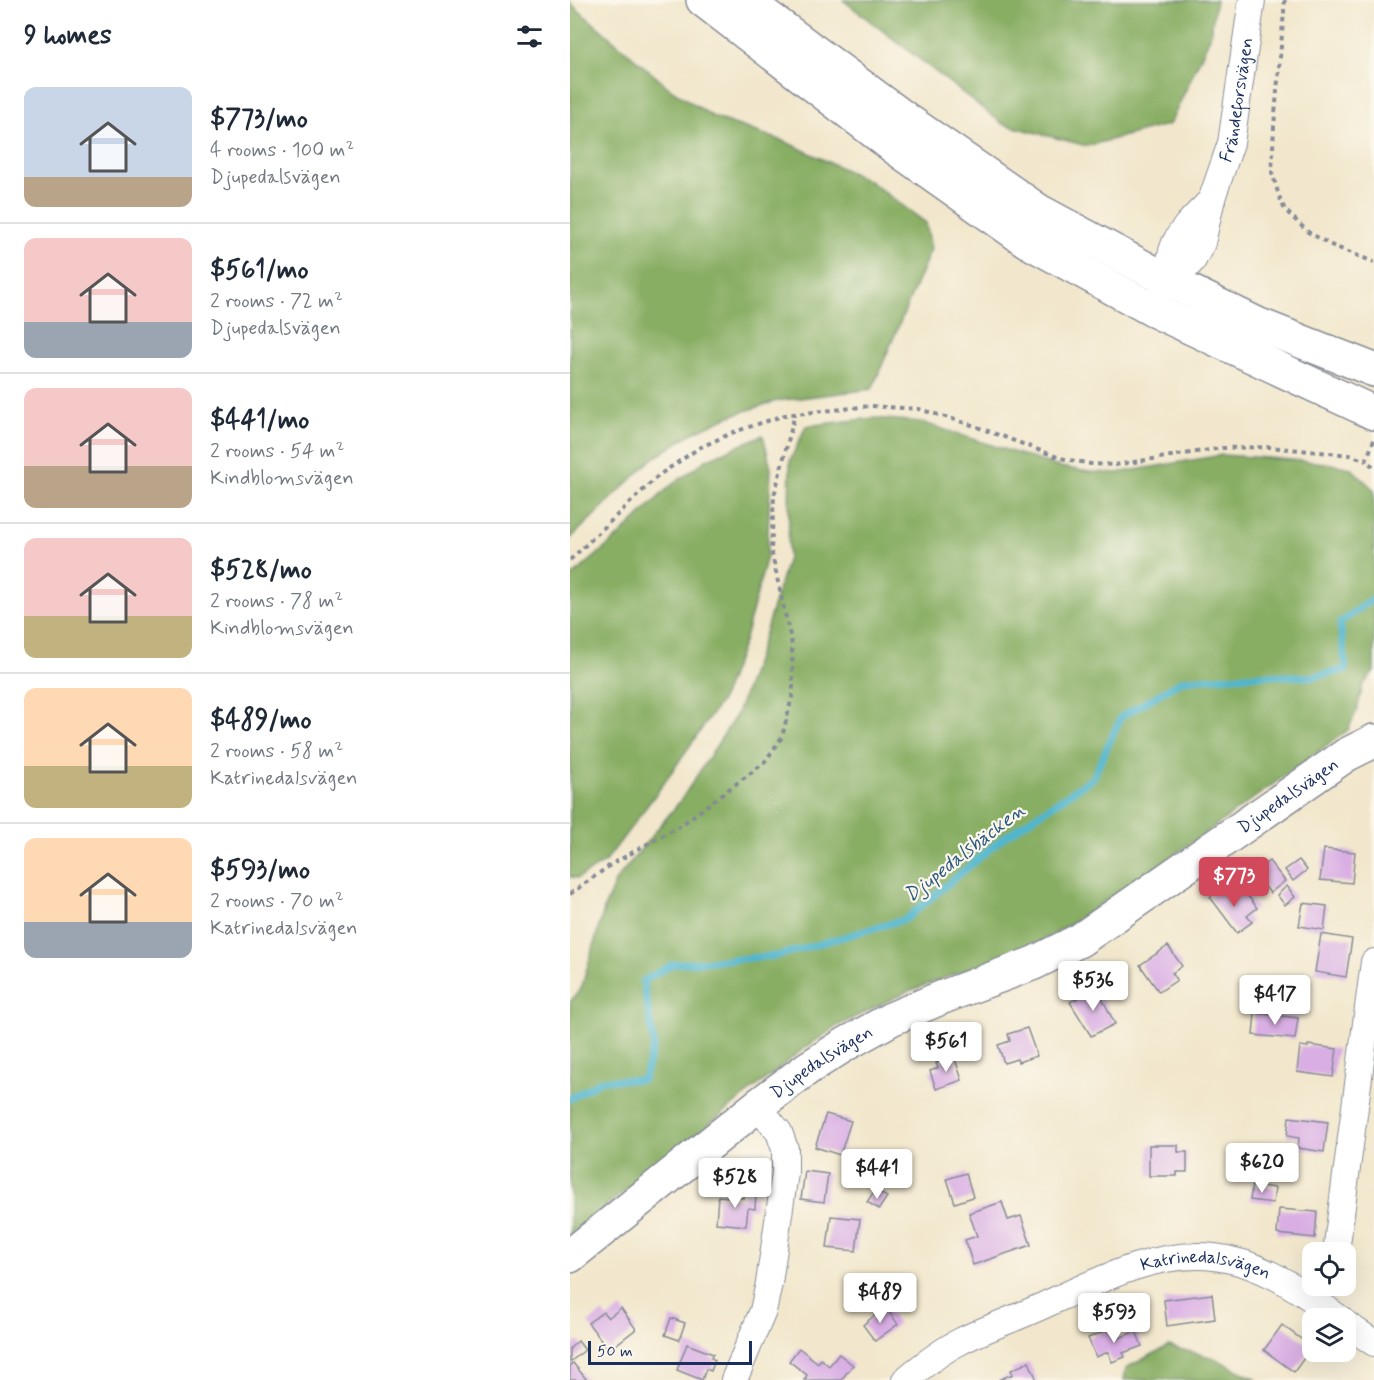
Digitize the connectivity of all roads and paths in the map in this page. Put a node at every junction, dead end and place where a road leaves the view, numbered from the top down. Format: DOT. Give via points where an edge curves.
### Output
graph roads {
  1 [pos="703,0"];
  2 [pos="745,0"];
  3 [pos="1252,0"];
  4 [pos="1285,0"];
  5 [pos="1374,262"];
  6 [pos="1169,281"];
  7 [pos="1153,310"];
  8 [pos="1374,370"];
  9 [pos="1374,413"];
  10 [pos="795,414"];
  11 [pos="1374,440"];
  12 [pos="1366,461"];
  13 [pos="1374,467"];
  14 [pos="570,560"];
  15 [pos="1374,741"];
  16 [pos="570,894"];
  17 [pos="1374,962"];
  18 [pos="757,1106"];
  19 [pos="1337,1242"];
  20 [pos="570,1256"];
  21 [pos="1302,1285"];
  22 [pos="1356,1331"];
  23 [pos="1374,1343"];
  24 [pos="734,1380"];
  25 [pos="905,1380"];
  1 -- 7 [label="main road" via="894,147 1027,241"];
  2 -- 6 [label="main road" via="907,120 1039,211"];
  3 -- 6 [label="street, Frändeforsvägen" via="1232,143 1212,198 1174,241"];
  4 -- 5 [label="path" via="1272,172 1279,196 1285,210 1308,232"];
  6 -- 7 [label="street, Frändeforsvägen"];
  6 -- 8 [label="main road" via="1257,324"];
  7 -- 9 [label="main road"];
  10 -- 12 [label="path" via="871,406 919,409 1060,458 1091,464 1115,465 1222,448 1269,447 1350,455"];
  10 -- 14 [label="path" via="734,432 689,455 659,475"];
  10 -- 16 [label="path" via="774,496 771,550 792,645 793,693 782,737 764,763 681,825 612,864"];
  11 -- 12 [label="path"];
  12 -- 13 [label="path"];
  15 -- 18 [label="main road, Djupedalsvägen" via="1346,755 1080,940 1034,963 891,1020 818,1062"];
  17 -- 19 [label="street"];
  18 -- 20 [label="main road, Djupedalsvägen"];
  18 -- 24 [label="street" via="778,1132 785,1149 785,1173 770,1283 763,1311"];
  21 -- 25 [label="street, Katrinedalsvägen" via="1234,1261 1213,1257 1164,1259 1078,1290 959,1342"];
  22 -- 23 [label="street"];
}
